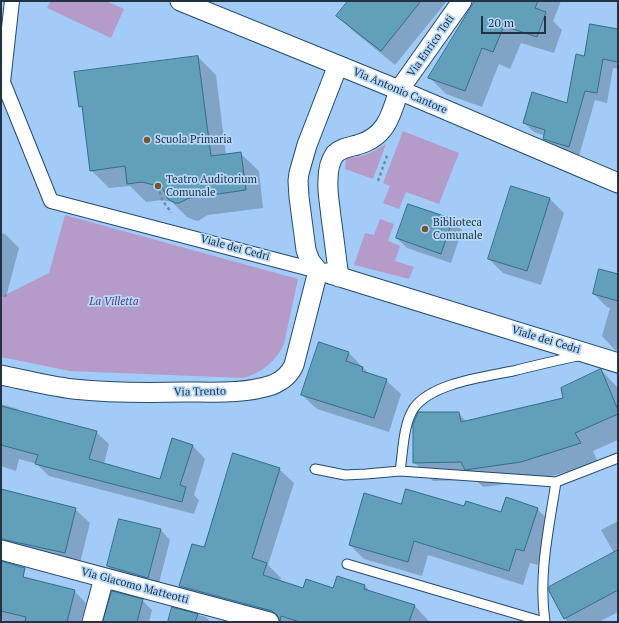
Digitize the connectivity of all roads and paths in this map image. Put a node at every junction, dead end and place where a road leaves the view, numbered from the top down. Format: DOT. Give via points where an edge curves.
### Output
graph roads {
  1 [pos="12,1"];
  2 [pos="180,1"];
  3 [pos="462,1"];
  4 [pos="338,65"];
  5 [pos="399,90"];
  6 [pos="618,183"];
  7 [pos="158,186"];
  8 [pos="167,231"];
  9 [pos="318,271"];
  10 [pos="339,277"];
  11 [pos="590,353"];
  12 [pos="618,363"];
  13 [pos="1,375"];
  14 [pos="618,458"];
  15 [pos="316,469"];
  16 [pos="400,471"];
  17 [pos="556,482"];
  18 [pos="1,550"];
  19 [pos="347,564"];
  20 [pos="104,578"];
  21 [pos="92,622"];
  22 [pos="269,622"];
  23 [pos="544,622"];
  1 -- 8 [label="street, Viale dei Cedri" via="3,82 51,201"];
  2 -- 4 [label="street, Via Antonio Cantore"];
  3 -- 5 [label="street, Via Enrico Toti"];
  4 -- 5 [label="street, Via Antonio Cantore"];
  4 -- 9 [label="street" via="307,145 298,181 306,250"];
  5 -- 6 [label="street, Via Antonio Cantore"];
  5 -- 10 [label="street, Via Enrico Toti" via="387,123 380,132 370,140 342,149 335,155 330,166 328,189"];
  7 -- 8 [label="path" via="162,200 171,212"];
  8 -- 9 [label="street, Viale dei Cedri"];
  9 -- 10 [label="street, Viale dei Cedri"];
  9 -- 13 [label="street, Via Trento" via="294,365 288,374 273,384 231,392 122,392 72,389"];
  10 -- 11 [label="street, Viale dei Cedri"];
  11 -- 12 [label="street, Viale dei Cedri"];
  11 -- 16 [label="lane" via="461,383 427,396 414,409 406,428"];
  14 -- 17 [label="lane"];
  15 -- 16 [label="lane" via="345,475"];
  16 -- 17 [label="lane"];
  17 -- 23 [label="lane" via="543,562"];
  18 -- 20 [label="street, Via Giacomo Matteotti"];
  19 -- 23 [label="lane"];
  20 -- 21 [label="street"];
  20 -- 22 [label="street, Via Giacomo Matteotti"];
}
